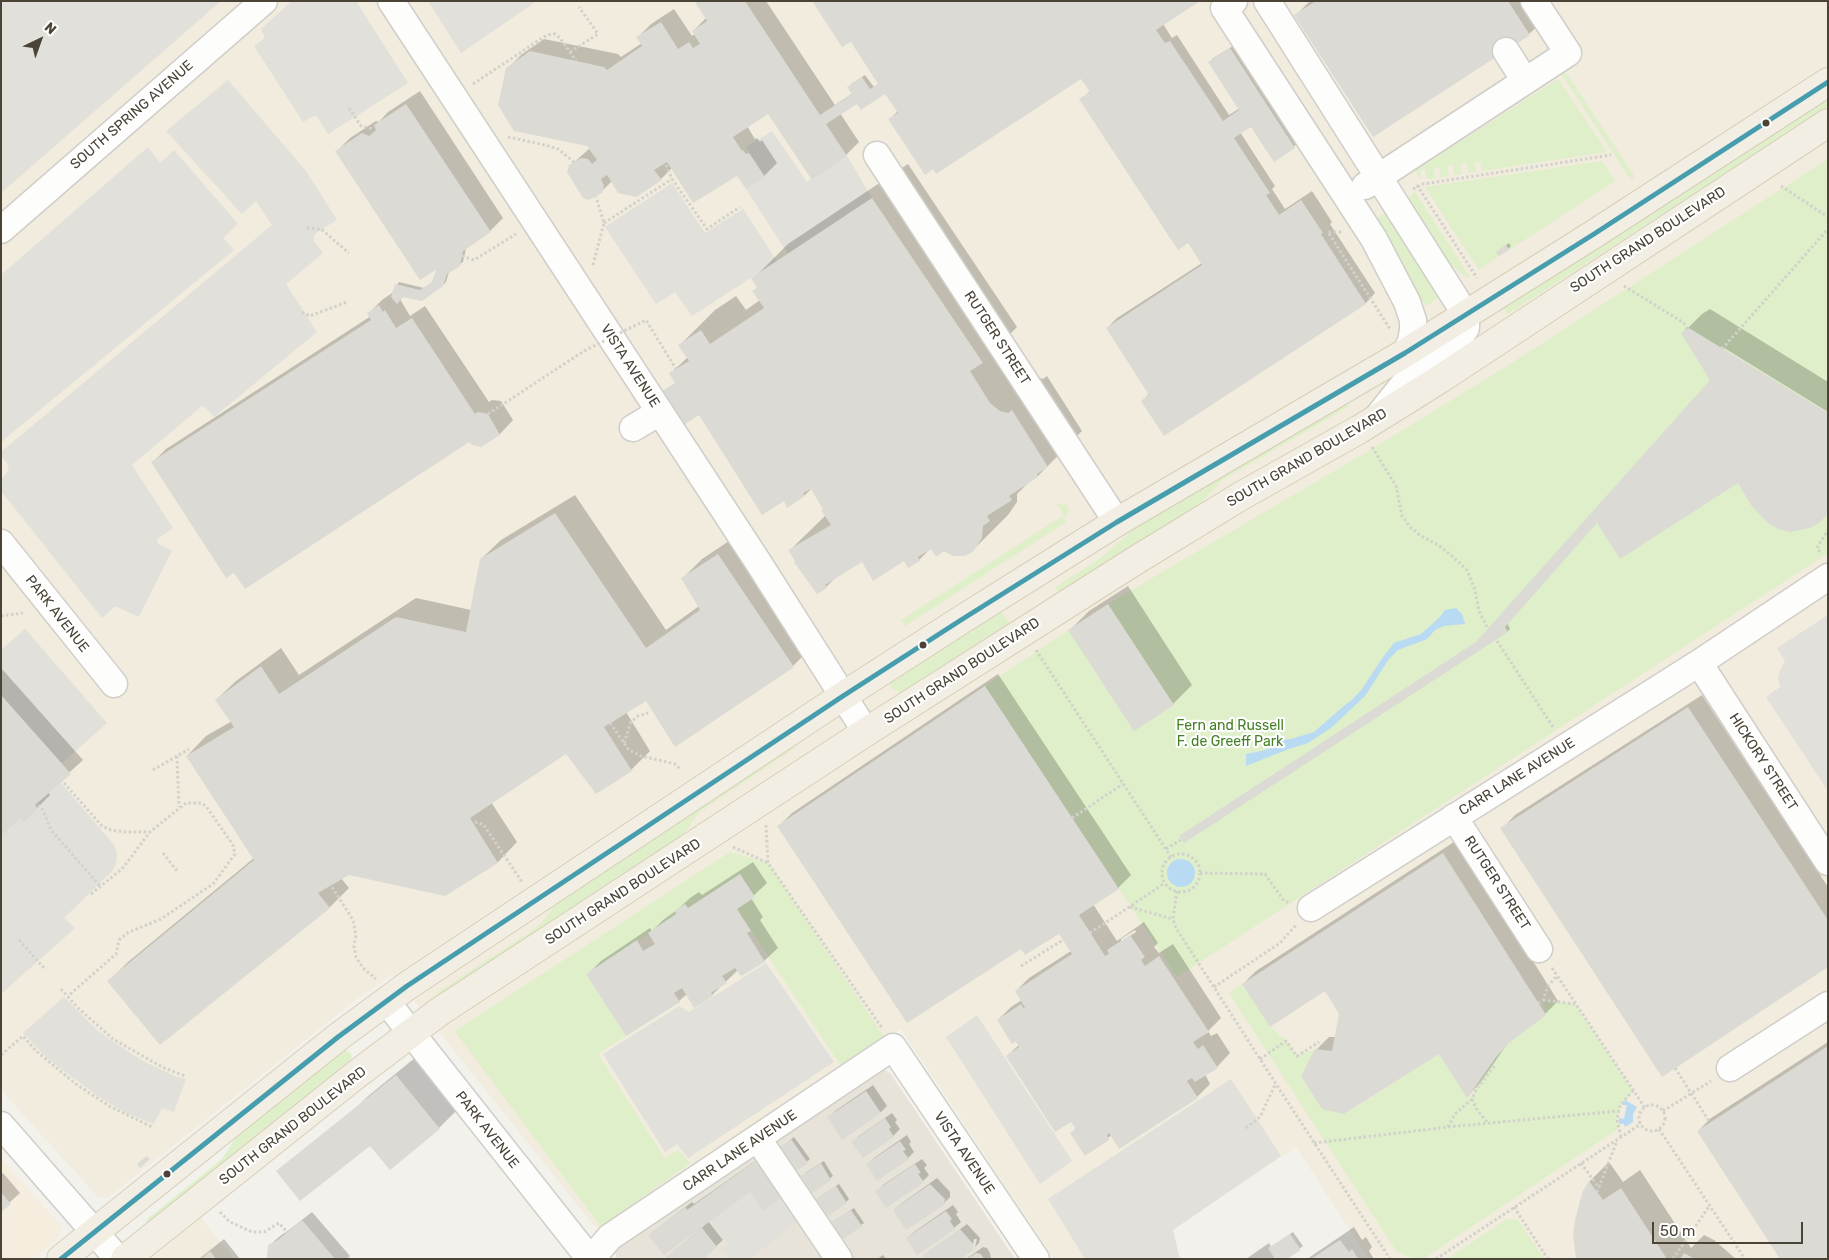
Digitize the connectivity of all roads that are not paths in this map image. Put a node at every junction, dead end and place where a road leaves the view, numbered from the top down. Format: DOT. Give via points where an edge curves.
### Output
graph roads {
  1 [pos="264,1"];
  2 [pos="391,1"];
  3 [pos="1534,1"];
  4 [pos="1273,3"];
  5 [pos="1229,4"];
  6 [pos="1506,51"];
  7 [pos="1525,81"];
  8 [pos="1828,82"];
  9 [pos="1828,123"];
  10 [pos="877,155"];
  11 [pos="1378,177"];
  12 [pos="1347,197"];
  13 [pos="1,230"];
  14 [pos="1466,314"];
  15 [pos="1399,343"];
  16 [pos="660,412"];
  17 [pos="1378,418"];
  18 [pos="633,428"];
  19 [pos="1117,522"];
  20 [pos="1,543"];
  21 [pos="1828,577"];
  22 [pos="1046,616"];
  23 [pos="1699,662"];
  24 [pos="114,684"];
  25 [pos="843,696"];
  26 [pos="866,732"];
  27 [pos="1454,817"];
  28 [pos="1828,862"];
  29 [pos="1310,908"];
  30 [pos="1539,949"];
  31 [pos="381,990"];
  32 [pos="1828,1005"];
  33 [pos="411,1033"];
  34 [pos="889,1041"];
  35 [pos="1730,1068"];
  36 [pos="1,1124"];
  37 [pos="758,1139"];
  38 [pos="95,1231"];
  39 [pos="60,1259"];
  40 [pos="118,1259"];
  41 [pos="124,1259"];
  42 [pos="590,1259"];
  43 [pos="839,1259"];
  44 [pos="1036,1259"];
  1 -- 13 [label="street, SOUTH SPRING AVENUE"];
  2 -- 16 [label="street, VISTA AVENUE"];
  3 -- 7 [label="street" via="1568,53"];
  4 -- 11 [label="street"];
  5 -- 12 [label="street"];
  6 -- 7 [label="street"];
  7 -- 11 [label="street"];
  8 -- 14 [label="main road"];
  9 -- 17 [label="main road, SOUTH GRAND BOULEVARD"];
  10 -- 19 [label="street, RUTGER STREET"];
  11 -- 12 [label="street"];
  11 -- 14 [label="street"];
  12 -- 15 [label="street" via="1407,302 1413,320 1411,342"];
  14 -- 15 [label="main road"];
  14 -- 17 [label="street" via="1466,328 1452,348 1403,385"];
  15 -- 19 [label="main road"];
  16 -- 18 [label="street"];
  16 -- 25 [label="street, VISTA AVENUE"];
  17 -- 22 [label="main road, SOUTH GRAND BOULEVARD" via="1241,496"];
  19 -- 22 [label="main road" via="1090,553 1037,591 1035,604"];
  19 -- 25 [label="main road"];
  20 -- 24 [label="street, PARK AVENUE"];
  21 -- 23 [label="street, CARR LANE AVENUE"];
  22 -- 26 [label="main road, SOUTH GRAND BOULEVARD"];
  23 -- 27 [label="street, CARR LANE AVENUE"];
  23 -- 28 [label="street, HICKORY STREET"];
  25 -- 26 [label="street, VISTA AVENUE"];
  25 -- 31 [label="main road"];
  26 -- 33 [label="main road, SOUTH GRAND BOULEVARD"];
  27 -- 29 [label="street, CARR LANE AVENUE"];
  27 -- 30 [label="street, RUTGER STREET"];
  31 -- 33 [label="street, PARK AVENUE"];
  31 -- 38 [label="main road" via="338,1036"];
  32 -- 35 [label="street"];
  33 -- 41 [label="main road, SOUTH GRAND BOULEVARD"];
  33 -- 42 [label="street, PARK AVENUE"];
  34 -- 37 [label="street, CARR LANE AVENUE"];
  34 -- 44 [label="street, VISTA AVENUE"];
  36 -- 38 [label="street"];
  37 -- 42 [label="street, CARR LANE AVENUE" via="610,1237"];
  37 -- 43 [label="street"];
  38 -- 39 [label="main road"];
  38 -- 40 [label="street"];
}
